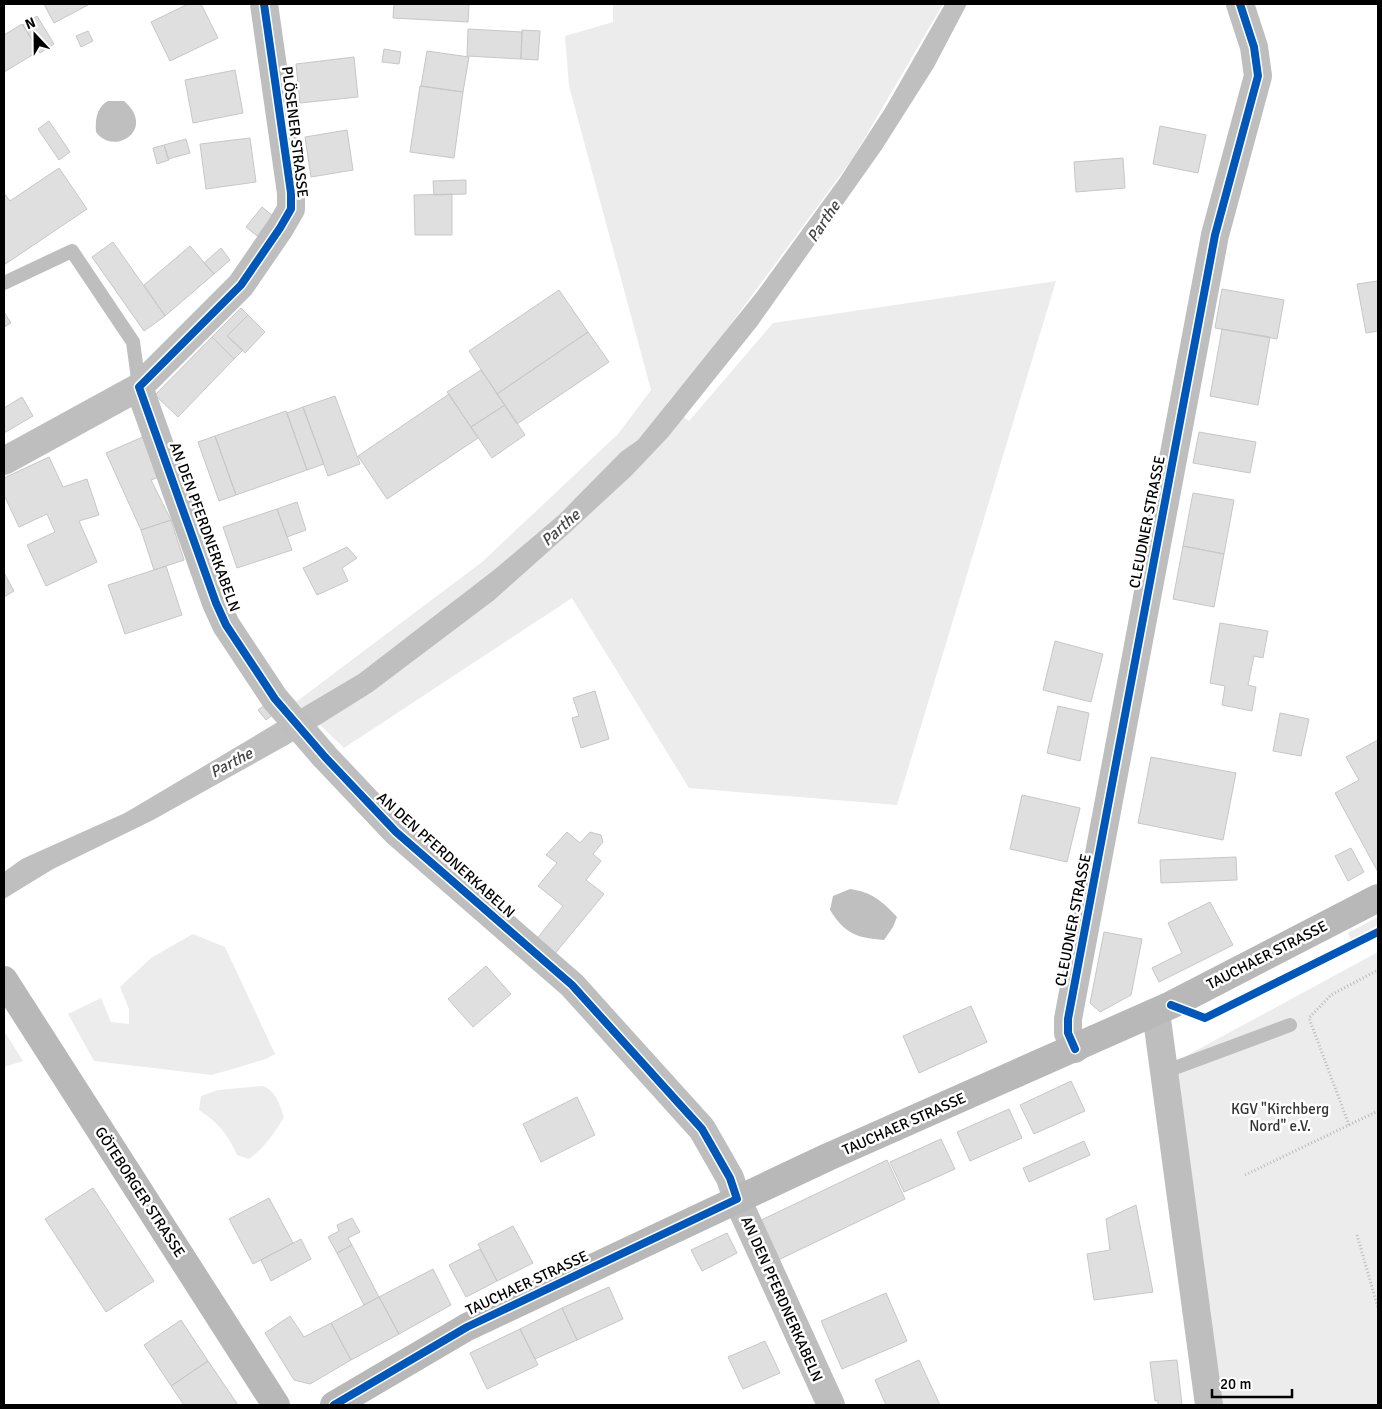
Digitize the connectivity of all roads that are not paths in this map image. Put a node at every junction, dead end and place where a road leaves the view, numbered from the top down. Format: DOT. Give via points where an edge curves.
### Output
graph roads {
  1 [pos="264,4"];
  2 [pos="1240,4"];
  3 [pos="4,283"];
  4 [pos="139,387"];
  5 [pos="4,461"];
  6 [pos="1378,898"];
  7 [pos="4,980"];
  8 [pos="1156,1012"];
  9 [pos="1290,1025"];
  10 [pos="1075,1049"];
  11 [pos="1164,1072"];
  12 [pos="737,1199"];
  13 [pos="276,1405"];
  14 [pos="334,1405"];
  15 [pos="831,1405"];
  16 [pos="1209,1405"];
  1 -- 4 [label="street, PLÖSENER STRASSE" via="291,193 290,209 241,285"];
  2 -- 10 [label="street, CLEUDNER STRASSE" via="1254,47 1258,76 1213,245 1068,1019 1068,1033"];
  3 -- 4 [label="lane" via="72,251 133,342"];
  4 -- 5 [label="street, PLÖSENER STRASSE"];
  4 -- 12 [label="street, AN DEN PFERDNERKABELN" via="216,603 226,625 275,699 324,757 396,832 572,985 702,1129 730,1178"];
  6 -- 8 [label="main road, TAUCHAER STRASSE"];
  7 -- 13 [label="main road, GÖTEBORGER STRASSE"];
  8 -- 10 [label="main road, TAUCHAER STRASSE"];
  8 -- 11 [label="street"];
  9 -- 11 [label="lane"];
  10 -- 12 [label="main road, TAUCHAER STRASSE"];
  11 -- 16 [label="street"];
  12 -- 14 [label="main road, TAUCHAER STRASSE" via="466,1327"];
  12 -- 15 [label="street, AN DEN PFERDNERKABELN"];
}
